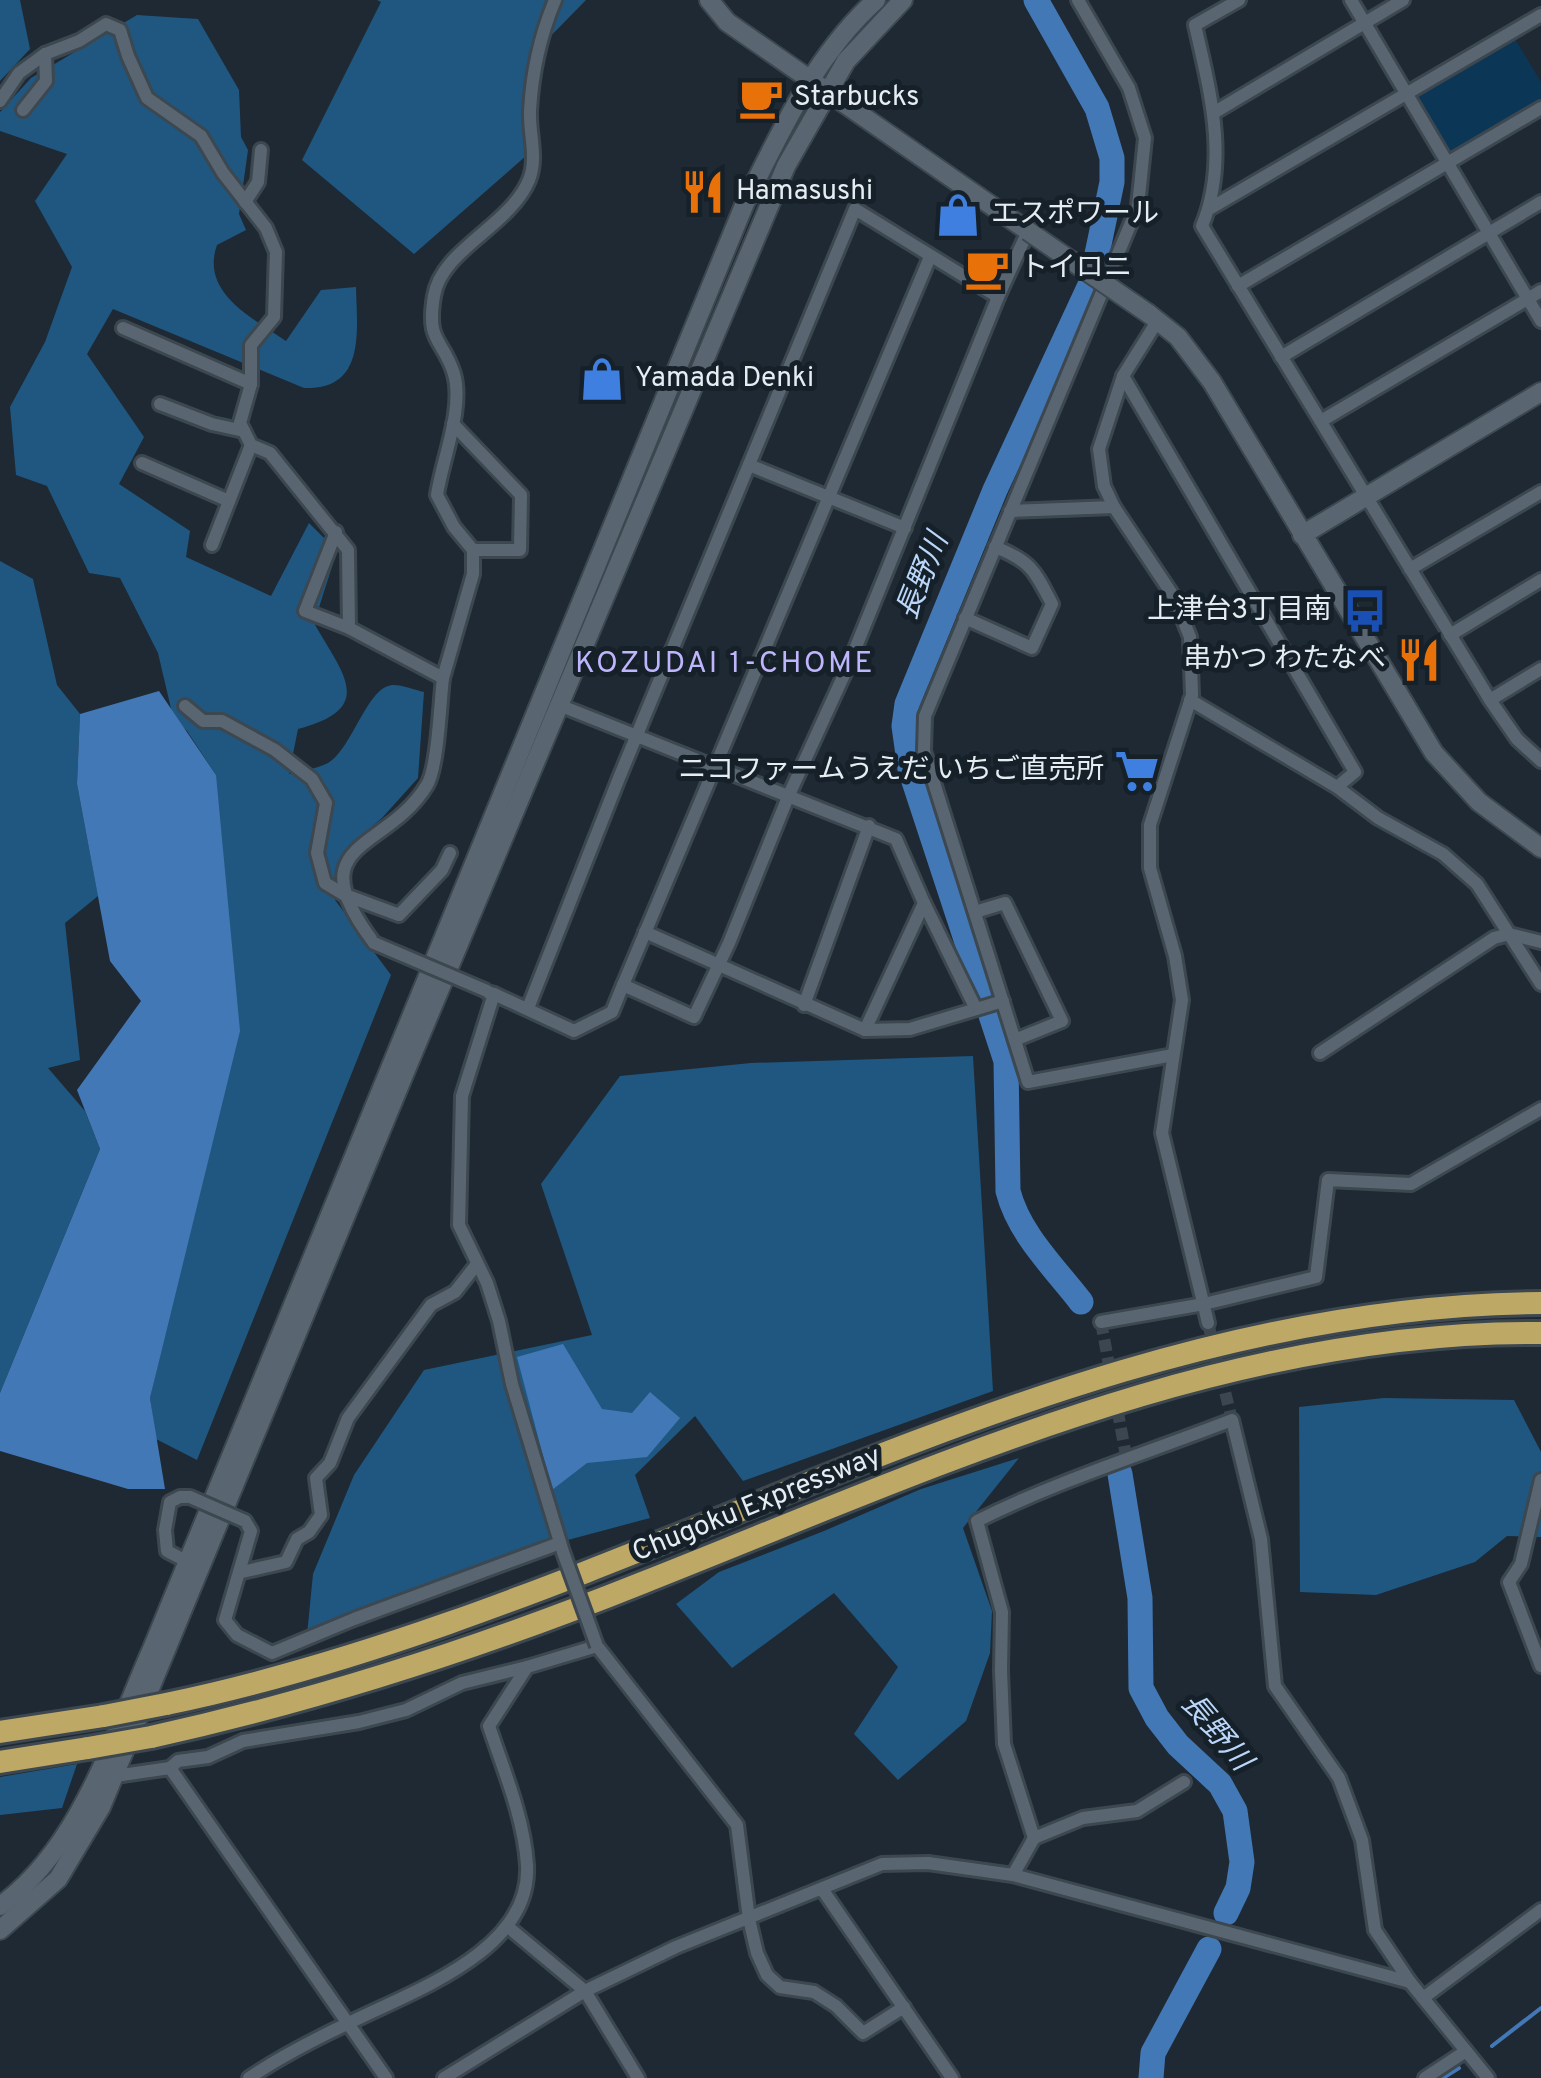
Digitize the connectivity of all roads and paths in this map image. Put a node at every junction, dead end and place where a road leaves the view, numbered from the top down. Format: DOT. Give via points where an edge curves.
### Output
graph roads {
  1 [pos="556,0"];
  2 [pos="710,0"];
  3 [pos="876,0"];
  4 [pos="904,0"];
  5 [pos="1078,0"];
  6 [pos="1239,0"];
  7 [pos="1351,0"];
  8 [pos="1403,0"];
  9 [pos="1541,15"];
  10 [pos="1364,23"];
  11 [pos="46,54"];
  12 [pos="809,82"];
  13 [pos="827,94"];
  14 [pos="1406,94"];
  15 [pos="0,101"];
  16 [pos="1541,108"];
  17 [pos="23,110"];
  18 [pos="1215,112"];
  19 [pos="261,150"];
  20 [pos="1448,163"];
  21 [pos="246,202"];
  22 [pos="1541,202"];
  23 [pos="1209,209"];
  24 [pos="1028,231"];
  25 [pos="1489,233"];
  26 [pos="930,257"];
  27 [pos="1238,286"];
  28 [pos="1541,291"];
  29 [pos="998,297"];
  30 [pos="1528,298"];
  31 [pos="1153,317"];
  32 [pos="1541,321"];
  33 [pos="122,328"];
  34 [pos="1282,356"];
  35 [pos="1123,376"];
  36 [pos="251,384"];
  37 [pos="1541,392"];
  38 [pos="160,404"];
  39 [pos="1320,421"];
  40 [pos="453,424"];
  41 [pos="244,431"];
  42 [pos="251,445"];
  43 [pos="142,464"];
  44 [pos="749,465"];
  45 [pos="1541,492"];
  46 [pos="828,496"];
  47 [pos="1366,496"];
  48 [pos="229,502"];
  49 [pos="1114,507"];
  50 [pos="1010,512"];
  51 [pos="905,528"];
  52 [pos="336,532"];
  53 [pos="1302,535"];
  54 [pos="212,545"];
  55 [pos="995,547"];
  56 [pos="473,550"];
  57 [pos="1410,569"];
  58 [pos="1541,580"];
  59 [pos="965,618"];
  60 [pos="349,628"];
  61 [pos="1450,634"];
  62 [pos="1541,669"];
  63 [pos="443,678"];
  64 [pos="1190,700"];
  65 [pos="1490,700"];
  66 [pos="559,705"];
  67 [pos="186,706"];
  68 [pos="639,736"];
  69 [pos="1541,761"];
  70 [pos="714,766"];
  71 [pos="1338,787"];
  72 [pos="788,797"];
  73 [pos="870,826"];
  74 [pos="1541,848"];
  75 [pos="450,853"];
  76 [pos="344,895"];
  77 [pos="924,902"];
  78 [pos="975,912"];
  79 [pos="644,932"];
  80 [pos="1509,934"];
  81 [pos="1541,942"];
  82 [pos="718,966"];
  83 [pos="1541,984"];
  84 [pos="623,985"];
  85 [pos="490,993"];
  86 [pos="1002,1001"];
  87 [pos="804,1005"];
  88 [pos="528,1008"];
  89 [pos="976,1009"];
  90 [pos="865,1030"];
  91 [pos="1014,1040"];
  92 [pos="1320,1053"];
  93 [pos="1173,1055"];
  94 [pos="1541,1108"];
  95 [pos="478,1264"];
  96 [pos="1541,1303"];
  97 [pos="1204,1304"];
  98 [pos="1101,1322"];
  99 [pos="1208,1323"];
  100 [pos="1541,1333"];
  101 [pos="1541,1480"];
  102 [pos="561,1548"];
  103 [pos="188,1562"];
  104 [pos="242,1572"];
  105 [pos="597,1646"];
  106 [pos="1541,1666"];
  107 [pos="527,1667"];
  108 [pos="0,1732"];
  109 [pos="0,1762"];
  110 [pos="170,1768"];
  111 [pos="115,1776"];
  112 [pos="1184,1782"];
  113 [pos="1034,1838"];
  114 [pos="1013,1875"];
  115 [pos="822,1889"];
  116 [pos="0,1906"];
  117 [pos="1541,1910"];
  118 [pos="749,1919"];
  119 [pos="507,1926"];
  120 [pos="0,1930"];
  121 [pos="1410,1982"];
  122 [pos="585,1991"];
  123 [pos="1422,1998"];
  124 [pos="904,2007"];
  125 [pos="348,2023"];
  126 [pos="1466,2052"];
  127 [pos="249,2078"];
  128 [pos="386,2078"];
  129 [pos="444,2078"];
  130 [pos="638,2078"];
  131 [pos="952,2078"];
  132 [pos="1425,2078"];
  133 [pos="1488,2078"];
  1 -- 40 [label="street" via="532,72 530,177 508,214 438,278 431,331 454,375"];
  2 -- 12 [label="street" via="727,22"];
  3 -- 12 [label="street"];
  4 -- 13 [label="street" via="846,62"];
  5 -- 50 [label="street" via="1129,88 1146,138 1138,206"];
  6 -- 18 [label="street" via="1195,26"];
  7 -- 10 [label="street"];
  8 -- 10 [label="street"];
  9 -- 14 [label="street"];
  10 -- 14 [label="street"];
  10 -- 18 [label="street"];
  11 -- 15 [label="street" via="19,74"];
  11 -- 17 [label="street" via="46,81"];
  11 -- 21 [label="street" via="106,24 120,30 147,98 201,136"];
  12 -- 13 [label="street"];
  12 -- 103 [label="street" via="745,203"];
  13 -- 24 [label="street"];
  13 -- 66 [label="street" via="786,166"];
  14 -- 20 [label="street"];
  14 -- 23 [label="street"];
  16 -- 20 [label="street"];
  18 -- 23 [label="street"];
  19 -- 21 [label="street" via="258,182"];
  20 -- 25 [label="street"];
  20 -- 27 [label="street"];
  21 -- 36 [label="street" via="276,252 274,317 251,345"];
  22 -- 25 [label="street"];
  23 -- 27 [label="street" via="1202,226"];
  24 -- 29 [label="street"];
  24 -- 31 [label="street, bridge"];
  25 -- 30 [label="street"];
  25 -- 34 [label="street"];
  26 -- 29 [label="street"];
  26 -- 44 [label="street" via="856,209"];
  26 -- 46 [label="street"];
  27 -- 34 [label="street"];
  28 -- 30 [label="street"];
  29 -- 51 [label="street"];
  30 -- 32 [label="street"];
  30 -- 39 [label="street"];
  31 -- 35 [label="street"];
  31 -- 53 [label="street" via="1200,364"];
  33 -- 36 [label="street"];
  34 -- 39 [label="street"];
  35 -- 49 [label="street" via="1098,449"];
  35 -- 71 [label="street" via="1354,772"];
  36 -- 41 [label="street" via="240,423"];
  37 -- 47 [label="street"];
  38 -- 41 [label="street"];
  39 -- 47 [label="street"];
  40 -- 56 [label="street" via="438,496"];
  40 -- 56 [label="street" via="521,495 520,550"];
  41 -- 42 [label="street"];
  42 -- 48 [label="street"];
  42 -- 52 [label="street" via="270,453"];
  43 -- 48 [label="street"];
  44 -- 46 [label="street"];
  44 -- 68 [label="street"];
  45 -- 57 [label="street"];
  46 -- 51 [label="street"];
  46 -- 70 [label="street"];
  47 -- 53 [label="street"];
  47 -- 57 [label="street"];
  48 -- 54 [label="street"];
  49 -- 50 [label="street"];
  49 -- 64 [label="street" via="1174,597 1190,636"];
  50 -- 55 [label="street"];
  51 -- 72 [label="street"];
  52 -- 60 [label="street" via="348,550"];
  52 -- 60 [label="street" via="306,612"];
  53 -- 74 [label="street" via="1446,769"];
  55 -- 59 [label="street"];
  55 -- 59 [label="street" via="1024,558 1052,604 1032,648"];
  56 -- 63 [label="street" via="473,574"];
  57 -- 61 [label="street"];
  58 -- 61 [label="street"];
  59 -- 78 [label="street" via="925,716 924,751"];
  60 -- 63 [label="street"];
  61 -- 65 [label="street"];
  62 -- 65 [label="street"];
  63 -- 76 [label="street" via="428,784 400,816 356,848"];
  64 -- 71 [label="street"];
  64 -- 93 [label="street" via="1150,825 1150,868 1182,1000"];
  65 -- 69 [label="street"];
  66 -- 68 [label="street"];
  66 -- 111 [label="street"];
  67 -- 76 [label="street" via="275,750 312,779 326,803 316,853 326,883"];
  68 -- 70 [label="street"];
  68 -- 88 [label="street"];
  70 -- 72 [label="street"];
  70 -- 79 [label="street"];
  71 -- 80 [label="street" via="1443,854 1476,884"];
  72 -- 73 [label="street"];
  72 -- 82 [label="street"];
  73 -- 77 [label="street" via="896,838"];
  73 -- 87 [label="street"];
  75 -- 76 [label="street" via="398,915"];
  76 -- 85 [label="street, bridge" via="374,943"];
  77 -- 89 [label="street"];
  77 -- 90 [label="street"];
  78 -- 86 [label="street"];
  78 -- 91 [label="street" via="1005,902 1062,1022"];
  79 -- 82 [label="street"];
  79 -- 84 [label="street"];
  80 -- 81 [label="street"];
  80 -- 83 [label="street"];
  80 -- 92 [label="street"];
  82 -- 84 [label="street" via="694,1017"];
  82 -- 87 [label="street"];
  84 -- 88 [label="street" via="612,1012 574,1031"];
  85 -- 88 [label="street"];
  85 -- 95 [label="street" via="462,1096 459,1225"];
  86 -- 89 [label="street"];
  86 -- 91 [label="street"];
  87 -- 90 [label="street"];
  89 -- 90 [label="street" via="910,1029"];
  91 -- 93 [label="street" via="1028,1082"];
  93 -- 97 [label="street" via="1162,1133"];
  94 -- 97 [label="street" via="1411,1184 1328,1180 1316,1277"];
  95 -- 102 [label="street"];
  95 -- 104 [label="street" via="454,1292 431,1305 348,1418 330,1463 316,1478 321,1515 310,1532 297,1539 286,1562"];
  96 -- 108 [label="highway, Chugoku Expressway, bridge" via="1342,1320 1206,1347 948,1430 459,1622 280,1677"];
  97 -- 98 [label="street"];
  97 -- 99 [label="street"];
  100 -- 109 [label="highway, Chugoku Expressway, bridge" via="1380,1343 1133,1398 958,1457 469,1648 307,1700 151,1737"];
  101 -- 106 [label="street" via="1521,1564 1509,1582"];
  102 -- 104 [label="street" via="272,1653 237,1635 225,1620"];
  102 -- 105 [label="street, bridge"];
  103 -- 104 [label="street, bridge" via="167,1551 170,1502 180,1497 245,1521 252,1531"];
  103 -- 116 [label="street" via="70,1828"];
  105 -- 107 [label="street"];
  105 -- 118 [label="street" via="737,1825"];
  107 -- 110 [label="street" via="462,1683 406,1710 243,1741"];
  107 -- 119 [label="street" via="489,1726 521,1822 528,1869"];
  110 -- 111 [label="street"];
  110 -- 125 [label="street"];
  111 -- 120 [label="street" via="58,1879"];
  112 -- 113 [label="street" via="1137,1810 1083,1818"];
  113 -- 114 [label="street"];
  113 -- 121 [label="street" via="1004,1744 1002,1612 977,1521 1036,1491 1232,1420 1261,1540 1275,1686 1339,1778 1362,1840 1374,1930"];
  114 -- 115 [label="street" via="882,1864"];
  114 -- 121 [label="street"];
  115 -- 118 [label="street"];
  115 -- 124 [label="street"];
  117 -- 123 [label="street"];
  118 -- 122 [label="street"];
  118 -- 124 [label="street" via="767,1975 780,1987 814,1992 864,2032"];
  119 -- 122 [label="street"];
  119 -- 125 [label="street" via="456,1971"];
  121 -- 123 [label="street"];
  122 -- 129 [label="street"];
  122 -- 130 [label="street"];
  123 -- 126 [label="street"];
  124 -- 131 [label="street"];
  125 -- 127 [label="street"];
  125 -- 128 [label="street"];
  126 -- 132 [label="street"];
  126 -- 133 [label="street"];
}
